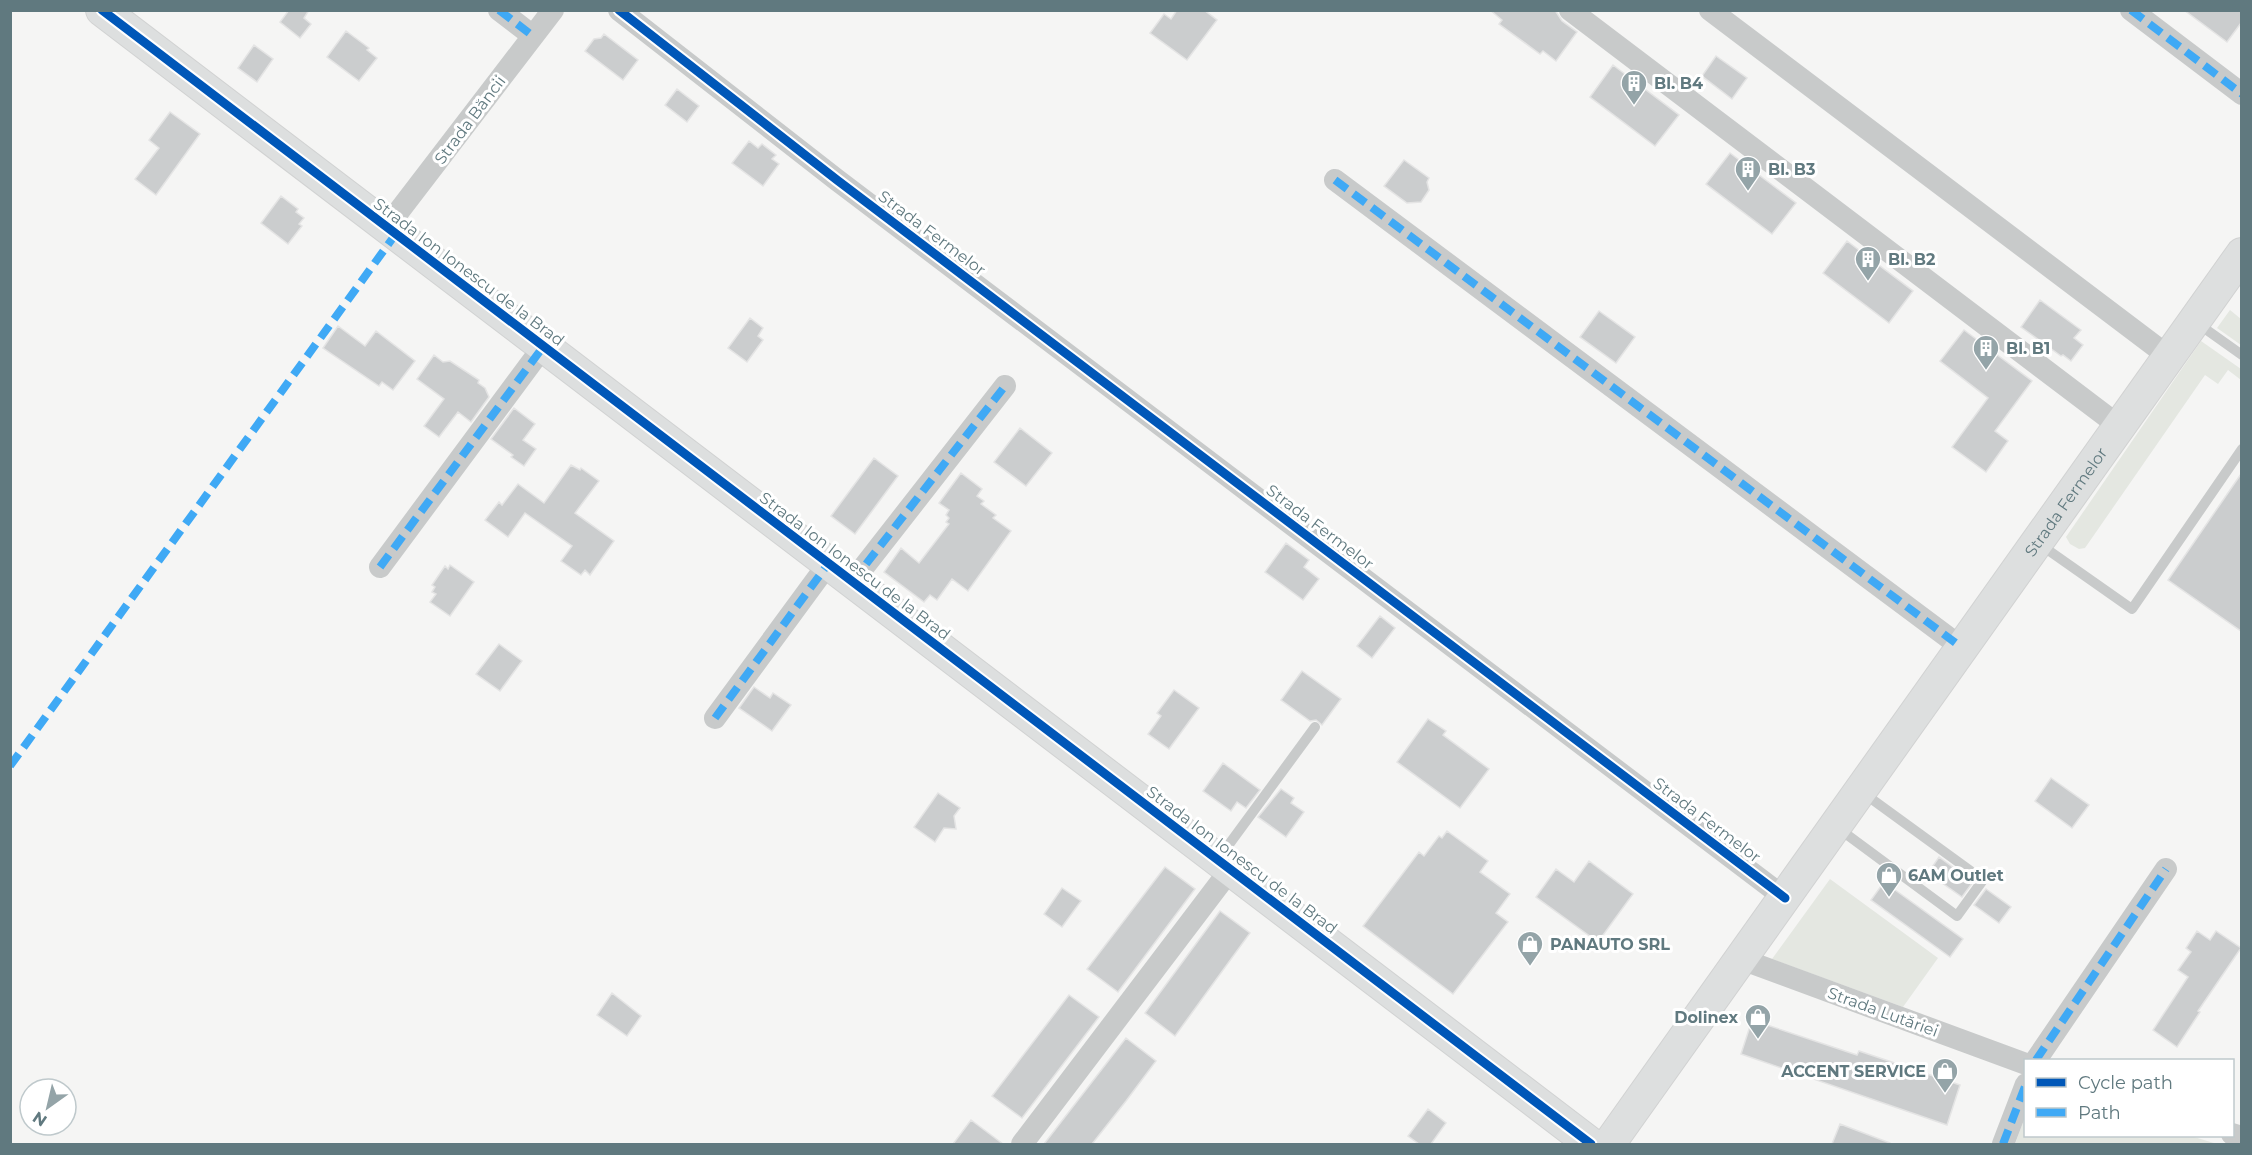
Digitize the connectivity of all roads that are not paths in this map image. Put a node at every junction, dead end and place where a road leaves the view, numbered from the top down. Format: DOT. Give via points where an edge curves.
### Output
graph roads {
  1 [pos="102,10"];
  2 [pos="499,10"];
  3 [pos="553,10"];
  4 [pos="619,10"];
  5 [pos="1570,10"];
  6 [pos="1710,10"];
  7 [pos="2131,10"];
  8 [pos="533,36"];
  9 [pos="2241,94"];
  10 [pos="1335,180"];
  11 [pos="386,228"];
  12 [pos="2241,254"];
  13 [pos="2194,322"];
  14 [pos="543,347"];
  15 [pos="2241,355"];
  16 [pos="2168,356"];
  17 [pos="1005,386"];
  18 [pos="2119,426"];
  19 [pos="2241,449"];
  20 [pos="2037,541"];
  21 [pos="381,567"];
  22 [pos="840,573"];
  23 [pos="1961,647"];
  24 [pos="715,718"];
  25 [pos="1315,727"];
  26 [pos="1860,790"];
  27 [pos="1835,826"];
  28 [pos="1223,865"];
  29 [pos="2166,869"];
  30 [pos="1785,898"];
  31 [pos="1742,959"];
  32 [pos="2037,1059"];
  33 [pos="2024,1064"];
  34 [pos="2024,1087"];
  35 [pos="1022,1144"];
  36 [pos="1591,1144"];
  37 [pos="1609,1144"];
  38 [pos="2003,1144"];
  1 -- 11 [label="street, Strada Ion Ionescu de la Brad"];
  2 -- 8 [label="street"];
  3 -- 8 [label="street, Strada Băncii"];
  4 -- 30 [label="street, Strada Fermelor" via="837,180"];
  5 -- 18 [label="street"];
  6 -- 16 [label="street"];
  7 -- 9 [label="street"];
  8 -- 11 [label="street, Strada Băncii"];
  10 -- 23 [label="street"];
  11 -- 14 [label="street, Strada Ion Ionescu de la Brad"];
  12 -- 13 [label="street, Strada Fermelor"];
  13 -- 15 [label="lane"];
  13 -- 16 [label="street, Strada Fermelor"];
  14 -- 21 [label="street"];
  14 -- 22 [label="street, Strada Ion Ionescu de la Brad"];
  16 -- 18 [label="street, Strada Fermelor"];
  17 -- 22 [label="street"];
  18 -- 20 [label="street, Strada Fermelor"];
  19 -- 20 [label="lane" via="2132,609"];
  20 -- 23 [label="street, Strada Fermelor"];
  22 -- 24 [label="street"];
  22 -- 28 [label="street, Strada Ion Ionescu de la Brad"];
  23 -- 26 [label="street, Strada Fermelor"];
  25 -- 28 [label="lane"];
  26 -- 27 [label="street, Strada Fermelor"];
  26 -- 27 [label="lane" via="1983,880 1957,916"];
  27 -- 30 [label="street, Strada Fermelor"];
  28 -- 35 [label="street"];
  28 -- 36 [label="street, Strada Ion Ionescu de la Brad"];
  29 -- 32 [label="street"];
  30 -- 31 [label="street, Strada Fermelor"];
  31 -- 33 [label="street, Strada Lutăriei"];
  31 -- 37 [label="street, Strada Fermelor"];
  34 -- 38 [label="street"];
}
